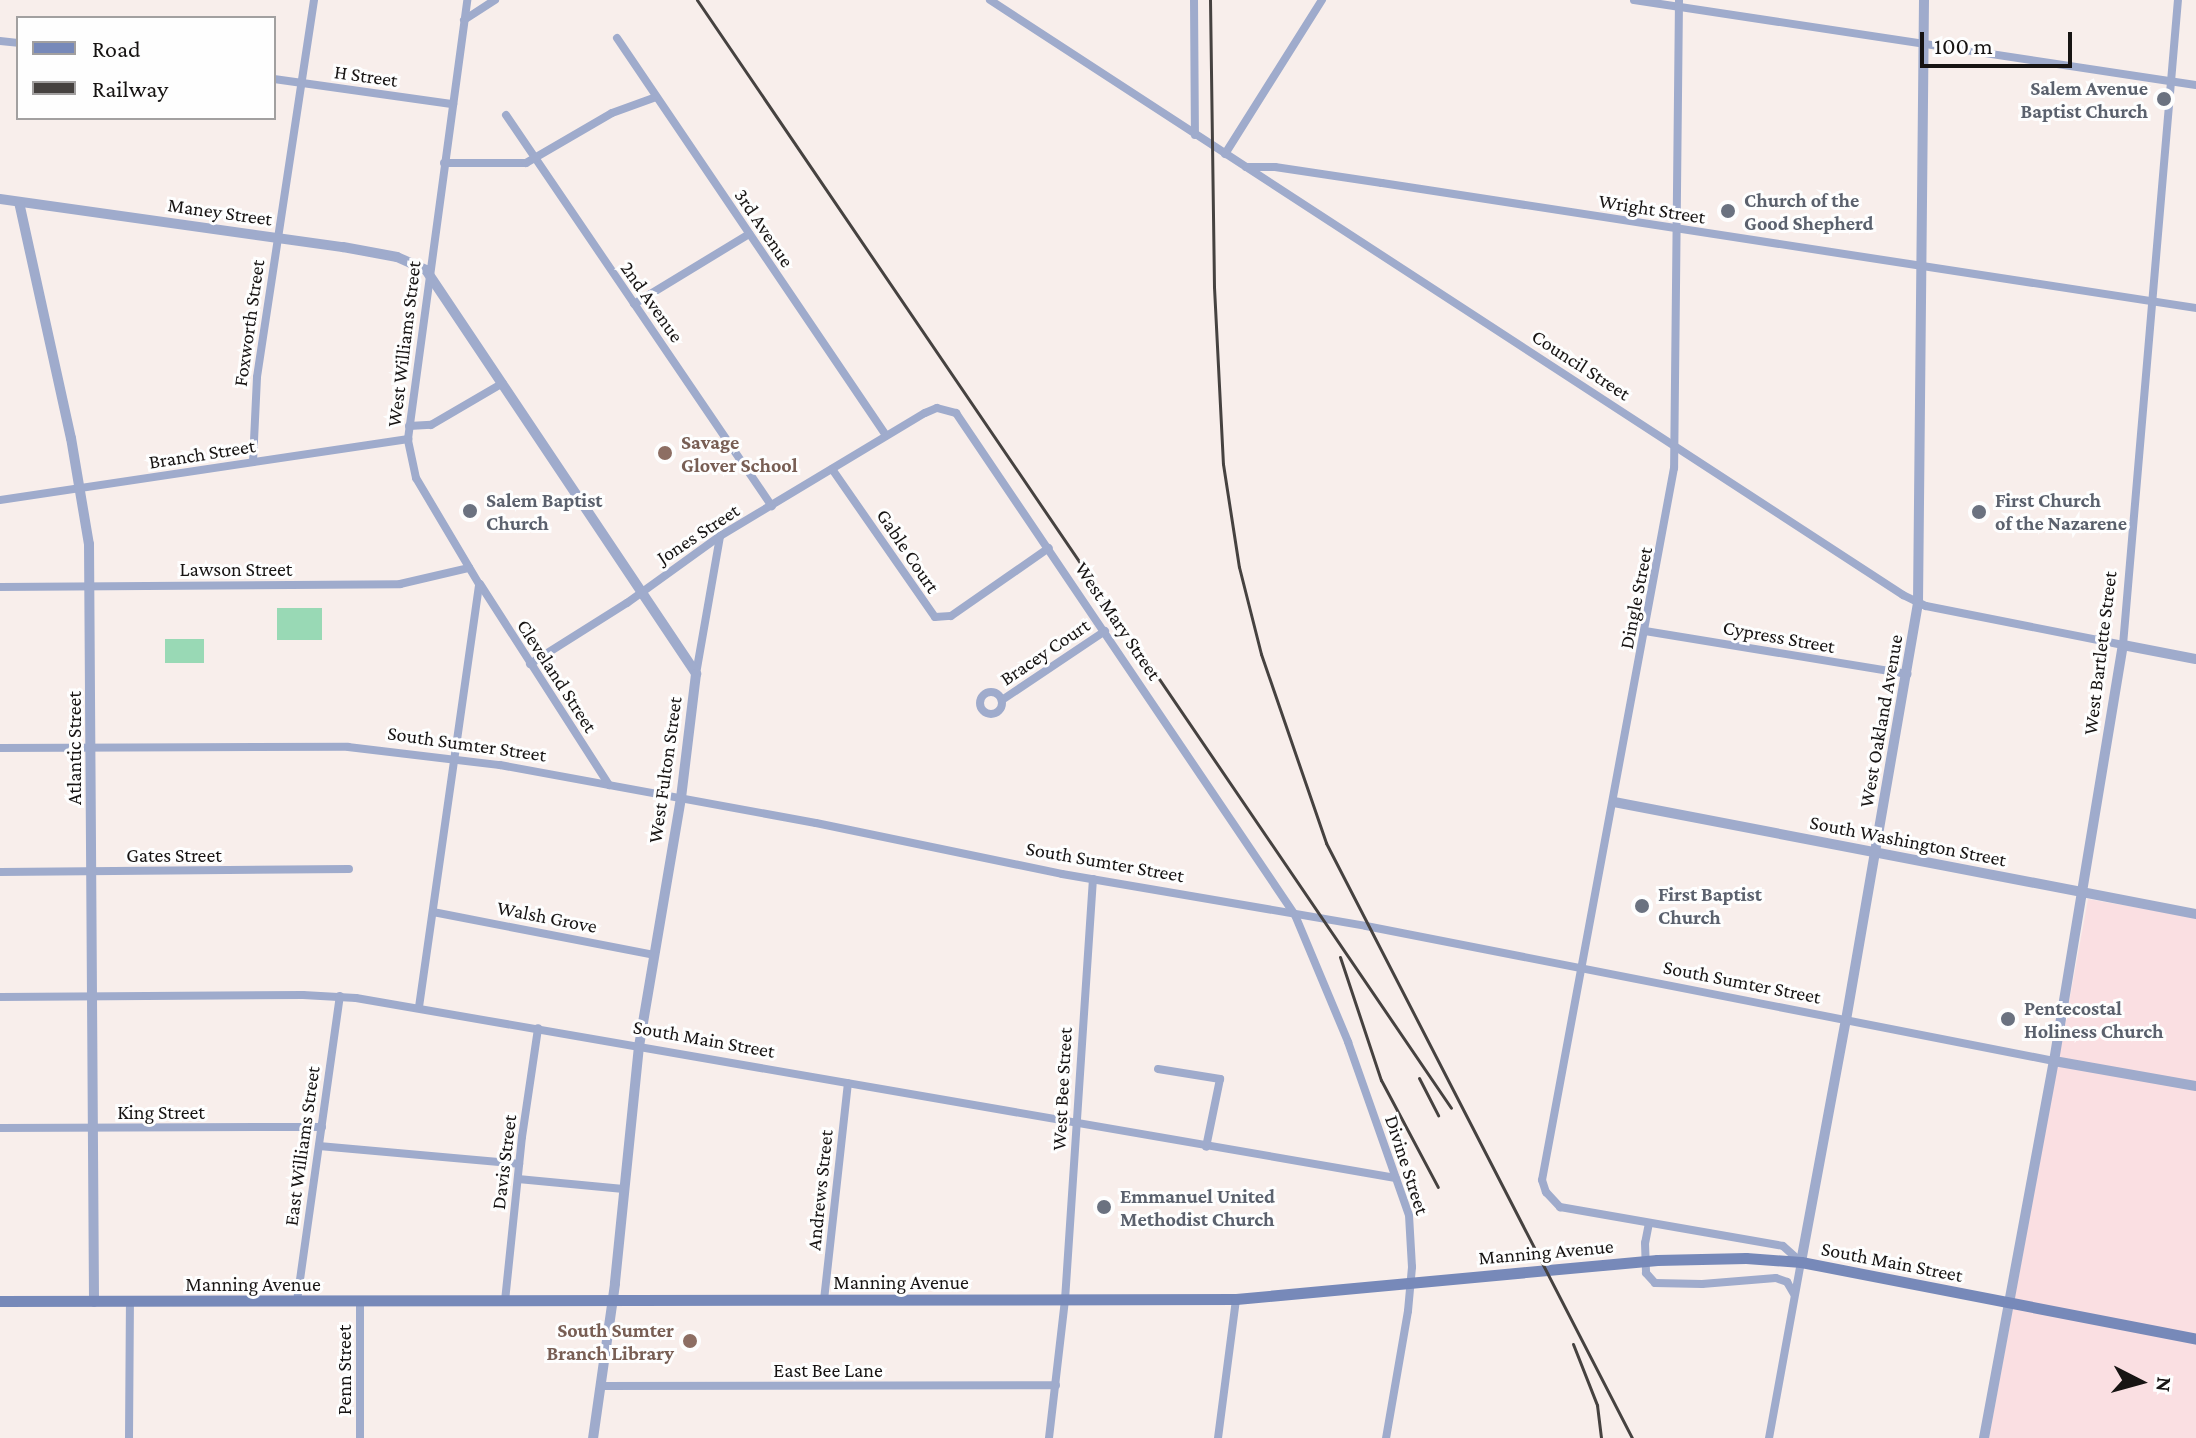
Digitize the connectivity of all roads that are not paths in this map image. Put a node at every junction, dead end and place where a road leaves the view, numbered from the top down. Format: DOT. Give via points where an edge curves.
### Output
graph roads {
  1 [pos="314,0"];
  2 [pos="467,0"];
  3 [pos="495,0"];
  4 [pos="990,0"];
  5 [pos="1194,0"];
  6 [pos="1322,0"];
  7 [pos="1634,0"];
  8 [pos="1924,0"];
  9 [pos="2178,0"];
  10 [pos="1679,4"];
  11 [pos="464,20"];
  12 [pos="617,38"];
  13 [pos="1923,44"];
  14 [pos="276,79"];
  15 [pos="2172,82"];
  16 [pos="301,83"];
  17 [pos="2196,85"];
  18 [pos="656,97"];
  19 [pos="453,104"];
  20 [pos="506,115"];
  21 [pos="1195,135"];
  22 [pos="1225,154"];
  23 [pos="536,159"];
  24 [pos="444,163"];
  25 [pos="1245,167"];
  26 [pos="0,199"];
  27 [pos="19,202"];
  28 [pos="1678,230"];
  29 [pos="749,234"];
  30 [pos="277,238"];
  31 [pos="1922,267"];
  32 [pos="430,274"];
  33 [pos="2153,301"];
  34 [pos="634,304"];
  35 [pos="2196,308"];
  36 [pos="503,383"];
  37 [pos="409,426"];
  38 [pos="886,436"];
  39 [pos="408,439"];
  40 [pos="1675,445"];
  41 [pos="253,462"];
  42 [pos="832,469"];
  43 [pos="81,488"];
  44 [pos="0,500"];
  45 [pos="772,506"];
  46 [pos="720,536"];
  47 [pos="1049,548"];
  48 [pos="469,568"];
  49 [pos="479,584"];
  50 [pos="91,586"];
  51 [pos="0,587"];
  52 [pos="641,592"];
  53 [pos="1918,603"];
  54 [pos="1105,631"];
  55 [pos="1645,631"];
  56 [pos="2123,645"];
  57 [pos="2196,659"];
  58 [pos="530,664"];
  59 [pos="696,674"];
  60 [pos="1908,674"];
  61 [pos="1002,700"];
  62 [pos="92,747"];
  63 [pos="0,748"];
  64 [pos="454,759"];
  65 [pos="609,785"];
  66 [pos="681,798"];
  67 [pos="1614,802"];
  68 [pos="1876,852"];
  69 [pos="349,869"];
  70 [pos="92,871"];
  71 [pos="0,872"];
  72 [pos="1093,879"];
  73 [pos="2082,892"];
  74 [pos="433,912"];
  75 [pos="2196,914"];
  76 [pos="1295,915"];
  77 [pos="654,955"];
  78 [pos="1582,970"];
  79 [pos="93,996"];
  80 [pos="340,996"];
  81 [pos="0,997"];
  82 [pos="419,1007"];
  83 [pos="1846,1020"];
  84 [pos="538,1028"];
  85 [pos="639,1046"];
  86 [pos="2054,1061"];
  87 [pos="1158,1069"];
  88 [pos="848,1083"];
  89 [pos="2196,1086"];
  90 [pos="1075,1123"];
  91 [pos="322,1127"];
  92 [pos="0,1128"];
  93 [pos="94,1128"];
  94 [pos="319,1146"];
  95 [pos="1206,1147"];
  96 [pos="519,1164"];
  97 [pos="1396,1178"];
  98 [pos="518,1179"];
  99 [pos="624,1189"];
  100 [pos="1546,1192"];
  101 [pos="1649,1223"];
  102 [pos="1801,1262"];
  103 [pos="1794,1294"];
  104 [pos="1236,1299"];
  105 [pos="612,1300"];
  106 [pos="824,1300"];
  107 [pos="1065,1300"];
  108 [pos="0,1301"];
  109 [pos="297,1301"];
  110 [pos="360,1301"];
  111 [pos="505,1301"];
  112 [pos="94,1302"];
  113 [pos="130,1302"];
  114 [pos="2009,1304"];
  115 [pos="2196,1339"];
  116 [pos="1056,1385"];
  117 [pos="600,1386"];
  118 [pos="129,1438"];
  119 [pos="360,1438"];
  120 [pos="593,1438"];
  121 [pos="1049,1438"];
  122 [pos="1218,1438"];
  123 [pos="1386,1438"];
  124 [pos="1769,1438"];
  125 [pos="1984,1438"];
  1 -- 16 [label="street, Foxworth Street"];
  2 -- 11 [label="street, West Williams Street"];
  3 -- 11 [label="street"];
  4 -- 21 [label="street, Council Street"];
  5 -- 21 [label="street"];
  6 -- 22 [label="street"];
  7 -- 10 [label="street"];
  8 -- 13 [label="street, West Oakland Avenue"];
  9 -- 15 [label="street, West Bartlette Street"];
  10 -- 13 [label="street"];
  10 -- 28 [label="street, Dingle Street"];
  11 -- 19 [label="street, West Williams Street"];
  12 -- 18 [label="street, 3rd Avenue"];
  13 -- 15 [label="street"];
  13 -- 31 [label="street, West Oakland Avenue"];
  14 -- 16 [label="street, H Street"];
  15 -- 17 [label="street"];
  15 -- 33 [label="street, West Bartlette Street"];
  16 -- 19 [label="street, H Street"];
  16 -- 30 [label="street, Foxworth Street"];
  18 -- 23 [label="street" via="612,113"];
  18 -- 29 [label="street, 3rd Avenue"];
  19 -- 24 [label="street, West Williams Street"];
  20 -- 23 [label="street, 2nd Avenue"];
  21 -- 22 [label="street, Council Street"];
  22 -- 25 [label="street, Council Street"];
  23 -- 24 [label="street"];
  23 -- 34 [label="street, 2nd Avenue"];
  24 -- 32 [label="street, West Williams Street"];
  25 -- 28 [label="street, Wright Street" via="1351,178"];
  25 -- 40 [label="street, Council Street"];
  26 -- 27 [label="street, Maney Street"];
  27 -- 30 [label="street, Maney Street"];
  27 -- 43 [label="street, Atlantic Street"];
  28 -- 31 [label="street, Wright Street"];
  28 -- 40 [label="street, Dingle Street"];
  29 -- 34 [label="street"];
  29 -- 38 [label="street, 3rd Avenue"];
  30 -- 32 [label="street, Maney Street" via="397,257"];
  30 -- 41 [label="street, Foxworth Street" via="255,395"];
  31 -- 33 [label="street, Wright Street"];
  31 -- 53 [label="street, West Oakland Avenue"];
  32 -- 36 [label="street, West Fulton Street"];
  32 -- 37 [label="street, West Williams Street"];
  33 -- 35 [label="street, Wright Street"];
  33 -- 56 [label="street, West Bartlette Street"];
  34 -- 45 [label="street, 2nd Avenue"];
  36 -- 37 [label="street" via="431,425"];
  36 -- 52 [label="street, West Fulton Street"];
  37 -- 39 [label="street, West Williams Street"];
  38 -- 42 [label="street, Jones Street"];
  38 -- 47 [label="street, West Mary Street" via="933,409 956,413"];
  39 -- 41 [label="street, Branch Street"];
  39 -- 48 [label="street, West Williams Street" via="416,478"];
  40 -- 53 [label="street, Council Street"];
  40 -- 55 [label="street, Dingle Street" via="1669,509"];
  41 -- 43 [label="street, Branch Street"];
  42 -- 45 [label="street, Jones Street"];
  42 -- 47 [label="street, Gable Court" via="935,617 951,616"];
  43 -- 44 [label="street, Branch Street"];
  43 -- 50 [label="street, Atlantic Street"];
  45 -- 46 [label="street, Jones Street"];
  46 -- 52 [label="street, Jones Street"];
  46 -- 59 [label="street"];
  47 -- 54 [label="street, West Mary Street"];
  48 -- 49 [label="street, West Williams Street"];
  48 -- 50 [label="street, Lawson Street" via="400,584"];
  49 -- 58 [label="street, Cleveland Street"];
  49 -- 64 [label="street"];
  50 -- 51 [label="street, Lawson Street"];
  50 -- 62 [label="street, Atlantic Street"];
  52 -- 58 [label="street, Jones Street"];
  52 -- 59 [label="street, West Fulton Street"];
  53 -- 56 [label="street, Council Street"];
  53 -- 60 [label="street, West Oakland Avenue"];
  54 -- 61 [label="street, Bracey Court"];
  54 -- 76 [label="street, West Mary Street"];
  55 -- 60 [label="street, Cypress Street"];
  55 -- 67 [label="street, Dingle Street"];
  56 -- 57 [label="street, Council Street"];
  56 -- 73 [label="street, West Bartlette Street"];
  58 -- 65 [label="street, Cleveland Street"];
  59 -- 66 [label="street, West Fulton Street"];
  60 -- 68 [label="street, West Oakland Avenue"];
  62 -- 63 [label="street, South Sumter Street"];
  62 -- 64 [label="street, South Sumter Street" via="348,747"];
  62 -- 70 [label="street, Atlantic Street"];
  64 -- 65 [label="street, South Sumter Street"];
  64 -- 74 [label="street"];
  65 -- 66 [label="street, South Sumter Street"];
  66 -- 72 [label="street, South Sumter Street"];
  66 -- 77 [label="street, West Fulton Street"];
  67 -- 68 [label="street, South Washington Street"];
  67 -- 78 [label="street, Dingle Street"];
  68 -- 73 [label="street, South Washington Street"];
  68 -- 83 [label="street, West Oakland Avenue"];
  69 -- 70 [label="street, Gates Street"];
  70 -- 71 [label="street, Gates Street"];
  70 -- 79 [label="street, Atlantic Street"];
  72 -- 76 [label="street, South Sumter Street"];
  72 -- 90 [label="street, West Bee Street"];
  73 -- 75 [label="street, South Washington Street"];
  73 -- 86 [label="street, West Bartlette Street"];
  74 -- 77 [label="street, Walsh Grove"];
  74 -- 82 [label="street"];
  76 -- 78 [label="street, South Sumter Street"];
  76 -- 97 [label="street, Divine Street"];
  77 -- 85 [label="street, West Fulton Street"];
  78 -- 83 [label="street, South Sumter Street"];
  78 -- 100 [label="street, Dingle Street" via="1542,1180"];
  79 -- 80 [label="street, South Main Street"];
  79 -- 81 [label="street, South Main Street"];
  79 -- 93 [label="street, Atlantic Street"];
  80 -- 82 [label="street, South Main Street"];
  80 -- 91 [label="street, East Williams Street"];
  82 -- 84 [label="street, South Main Street"];
  83 -- 86 [label="street, South Sumter Street"];
  83 -- 102 [label="street, West Oakland Avenue"];
  84 -- 85 [label="street, South Main Street"];
  84 -- 96 [label="street, Davis Street"];
  85 -- 88 [label="street, South Main Street"];
  85 -- 99 [label="street, West Fulton Street"];
  86 -- 89 [label="street, South Sumter Street"];
  86 -- 114 [label="street, West Bartlette Street"];
  87 -- 95 [label="street" via="1220,1079"];
  88 -- 90 [label="street, South Main Street"];
  88 -- 106 [label="street, Andrews Street"];
  90 -- 95 [label="street, South Main Street"];
  90 -- 107 [label="street, West Bee Street"];
  91 -- 93 [label="street, King Street"];
  91 -- 94 [label="street, East Williams Street"];
  92 -- 93 [label="street, King Street"];
  93 -- 112 [label="street, Atlantic Street"];
  94 -- 96 [label="street"];
  94 -- 109 [label="street, East Williams Street"];
  95 -- 97 [label="street, South Main Street"];
  96 -- 98 [label="street, Davis Street"];
  97 -- 123 [label="street, Divine Street" via="1409,1215 1412,1267"];
  98 -- 99 [label="street"];
  98 -- 111 [label="street, Davis Street"];
  99 -- 105 [label="street, West Fulton Street"];
  100 -- 101 [label="street, South Main Street" via="1560,1207"];
  101 -- 102 [label="street, South Main Street" via="1783,1246"];
  101 -- 103 [label="street" via="1646,1273 1655,1283 1776,1278 1787,1282"];
  102 -- 103 [label="street, West Oakland Avenue"];
  102 -- 104 [label="main road, Manning Avenue" via="1703,1258"];
  102 -- 114 [label="main road, South Main Street"];
  103 -- 124 [label="street, West Oakland Avenue"];
  104 -- 107 [label="main road, Manning Avenue"];
  104 -- 122 [label="street"];
  105 -- 106 [label="main road, Manning Avenue"];
  105 -- 111 [label="main road, Manning Avenue"];
  105 -- 117 [label="street, West Fulton Street"];
  106 -- 107 [label="main road, Manning Avenue"];
  107 -- 116 [label="street, West Bee Street"];
  108 -- 112 [label="main road, Manning Avenue"];
  109 -- 110 [label="main road, Manning Avenue"];
  109 -- 113 [label="main road, Manning Avenue"];
  110 -- 111 [label="main road, Manning Avenue"];
  110 -- 119 [label="street, Penn Street"];
  112 -- 113 [label="main road, Manning Avenue"];
  113 -- 118 [label="street"];
  114 -- 115 [label="main road, South Main Street"];
  114 -- 125 [label="street, West Bartlette Street"];
  116 -- 117 [label="street, East Bee Lane"];
  116 -- 121 [label="street, West Bee Street"];
  117 -- 120 [label="street, West Fulton Street"];
}
